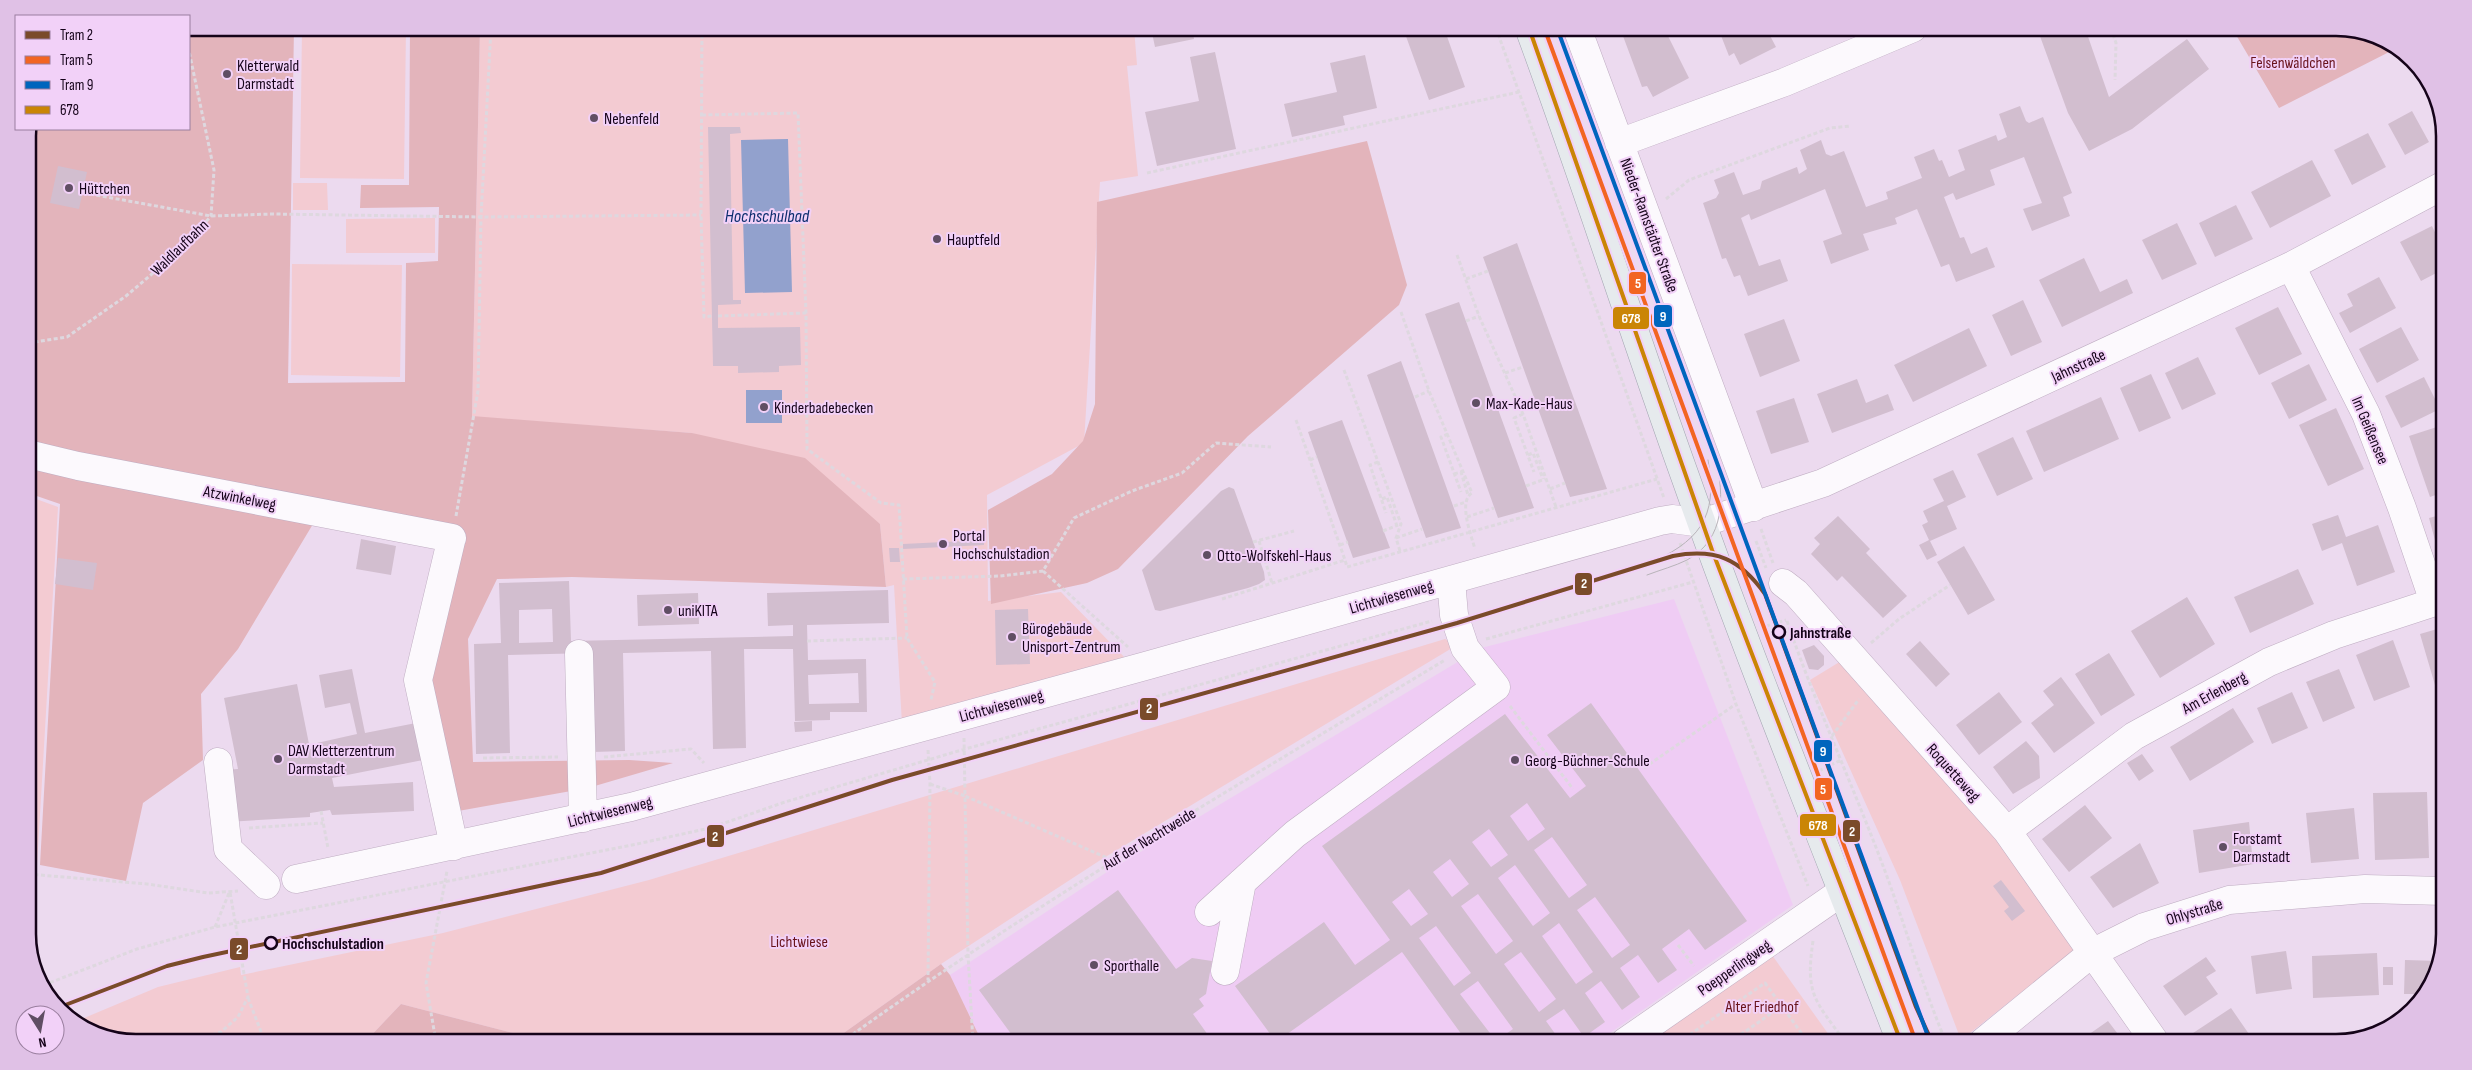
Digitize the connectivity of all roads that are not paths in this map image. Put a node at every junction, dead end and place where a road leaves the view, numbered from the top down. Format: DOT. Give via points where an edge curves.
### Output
graph roads {
  1 [pos="1532,36"];
  2 [pos="1580,36"];
  3 [pos="1894,36"];
  4 [pos="1619,143"];
  5 [pos="2436,189"];
  6 [pos="2291,266"];
  7 [pos="36,456"];
  8 [pos="1754,507"];
  9 [pos="1702,524"];
  10 [pos="1451,580"];
  11 [pos="1783,583"];
  12 [pos="2436,593"];
  13 [pos="2436,602"];
  14 [pos="579,654"];
  15 [pos="218,762"];
  16 [pos="583,818"];
  17 [pos="2007,831"];
  18 [pos="454,846"];
  19 [pos="296,879"];
  20 [pos="1242,882"];
  21 [pos="266,885"];
  22 [pos="1843,891"];
  23 [pos="2436,891"];
  24 [pos="1209,912"];
  25 [pos="2092,953"];
  26 [pos="1225,971"];
  27 [pos="1636,1034"];
  28 [pos="1898,1034"];
  29 [pos="1993,1034"];
  30 [pos="2149,1034"];
  1 -- 9 [label="main road"];
  2 -- 4 [label="street, Nieder-Ramstädter Straße"];
  3 -- 4 [label="street" via="1785,82"];
  4 -- 8 [label="street, Nieder-Ramstädter Straße"];
  5 -- 6 [label="street, Jahnstraße"];
  6 -- 8 [label="street, Jahnstraße" via="1823,483"];
  6 -- 12 [label="street, Im Geißensee" via="2366,414"];
  7 -- 18 [label="street, Atzwinkelweg" via="452,540 418,680"];
  8 -- 9 [label="street, Jahnstraße"];
  9 -- 10 [label="street, Lichtwiesenweg" via="1672,519 1660,521"];
  9 -- 22 [label="main road"];
  10 -- 16 [label="street, Lichtwiesenweg"];
  10 -- 20 [label="street" via="1454,615 1465,648 1496,687 1295,834"];
  11 -- 17 [label="street, Roquetteweg" via="1796,593"];
  13 -- 17 [label="street, Am Erlenberg" via="2334,634 2269,662 2134,736"];
  14 -- 16 [label="street"];
  15 -- 21 [label="street" via="228,849"];
  16 -- 18 [label="street, Lichtwiesenweg"];
  17 -- 25 [label="street, Roquetteweg"];
  18 -- 19 [label="street, Lichtwiesenweg"];
  20 -- 24 [label="street"];
  20 -- 26 [label="street"];
  22 -- 27 [label="street, Poepperlingweg"];
  22 -- 28 [label="main road"];
  23 -- 25 [label="street, Ohlystraße" via="2365,889 2229,900 2144,926"];
  25 -- 29 [label="street, Ohlystraße"];
  25 -- 30 [label="street, Roquetteweg"];
}
